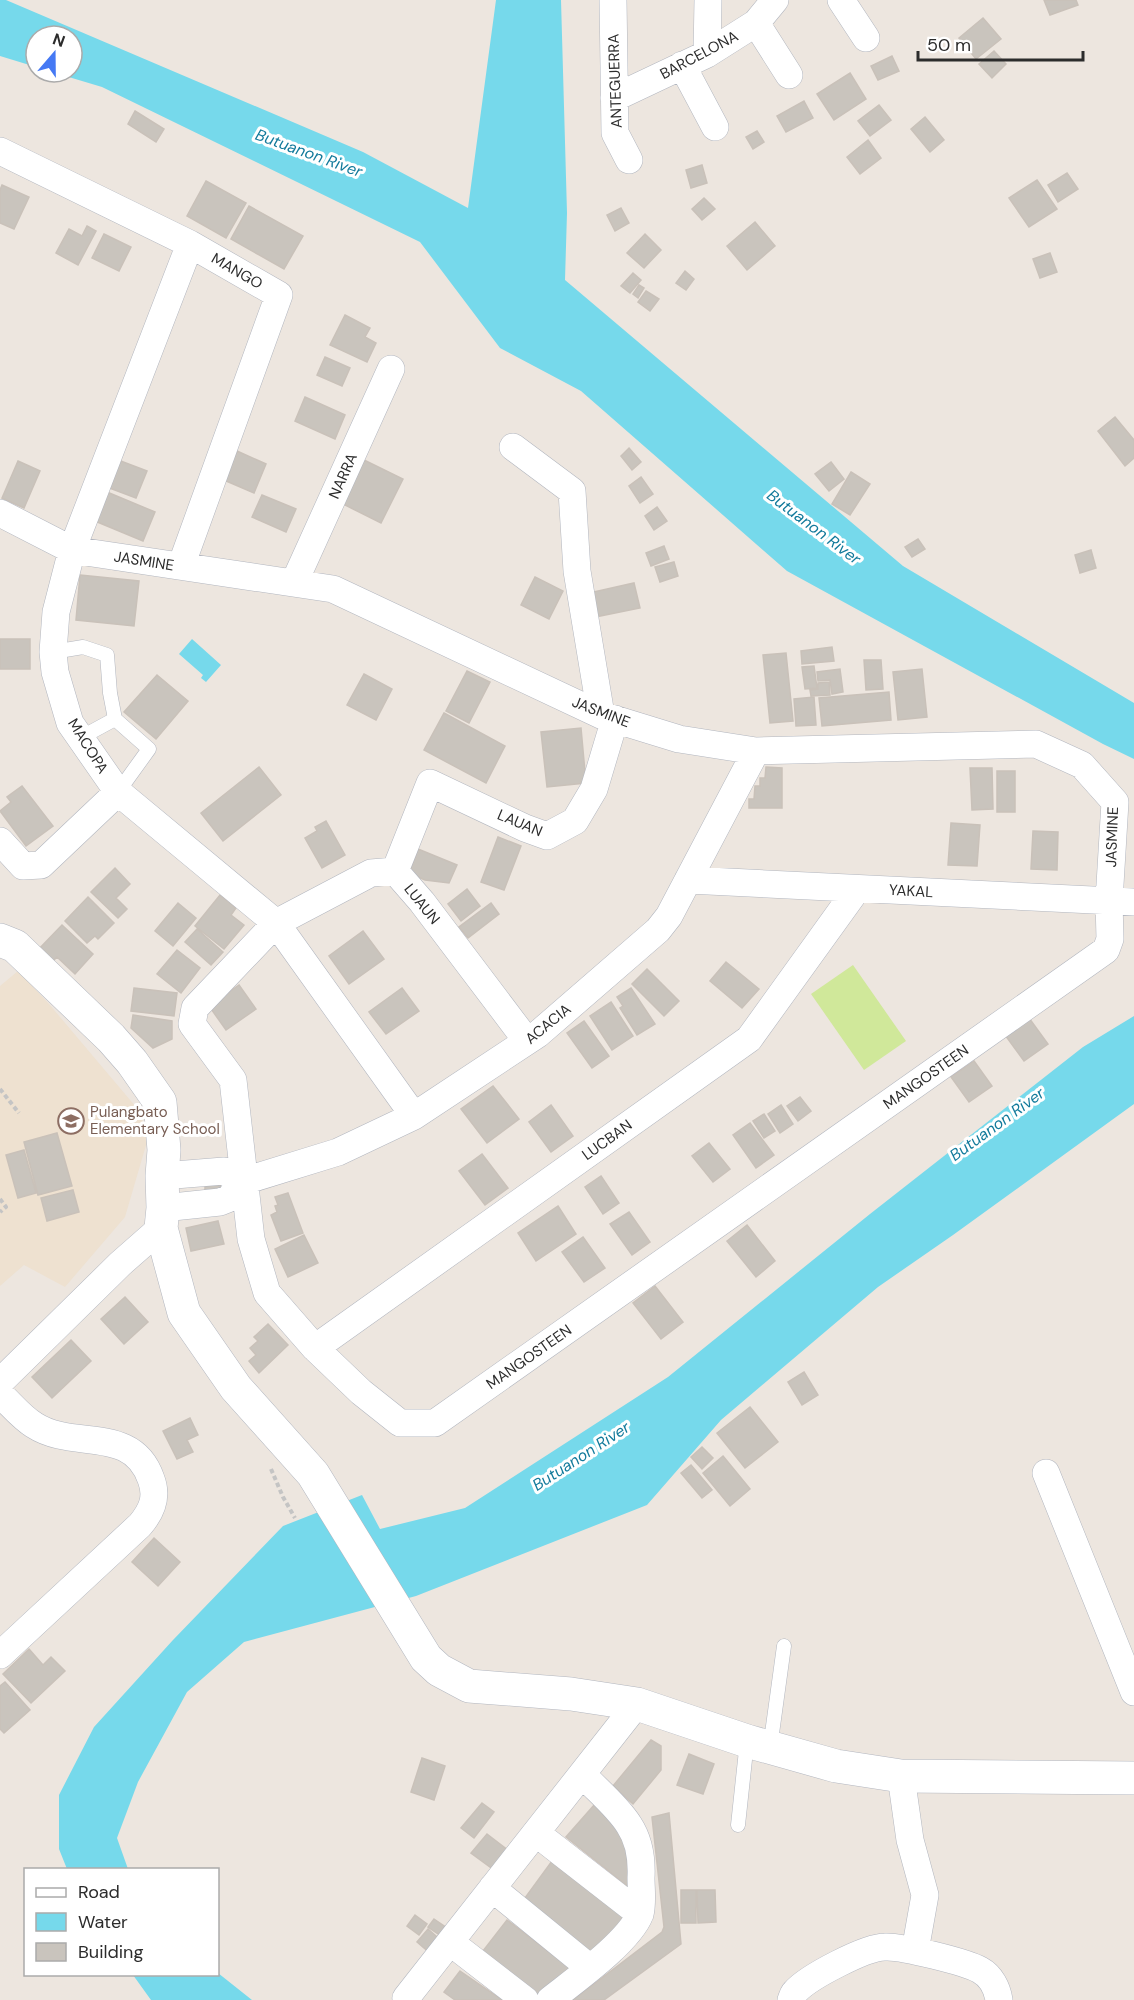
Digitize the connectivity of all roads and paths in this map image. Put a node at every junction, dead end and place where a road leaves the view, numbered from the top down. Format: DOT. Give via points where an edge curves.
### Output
graph roads {
  1 [pos="614,0"];
  2 [pos="708,0"];
  3 [pos="775,0"];
  4 [pos="841,0"];
  5 [pos="756,23"];
  6 [pos="866,38"];
  7 [pos="707,54"];
  8 [pos="682,65"];
  9 [pos="789,75"];
  10 [pos="614,98"];
  11 [pos="715,127"];
  12 [pos="0,151"];
  13 [pos="629,160"];
  14 [pos="190,244"];
  15 [pos="391,369"];
  16 [pos="513,447"];
  17 [pos="0,513"];
  18 [pos="72,550"];
  19 [pos="181,566"];
  20 [pos="294,583"];
  21 [pos="53,652"];
  22 [pos="608,717"];
  23 [pos="115,719"];
  24 [pos="80,738"];
  25 [pos="756,751"];
  26 [pos="118,792"];
  27 [pos="0,841"];
  28 [pos="394,871"];
  29 [pos="687,880"];
  30 [pos="857,889"];
  31 [pos="1122,901"];
  32 [pos="276,923"];
  33 [pos="0,940"];
  34 [pos="527,1041"];
  35 [pos="0,1089"];
  36 [pos="19,1113"];
  37 [pos="414,1116"];
  38 [pos="243,1181"];
  39 [pos="0,1198"];
  40 [pos="162,1204"];
  41 [pos="0,1212"];
  42 [pos="315,1348"];
  43 [pos="0,1382"];
  44 [pos="0,1394"];
  45 [pos="1046,1473"];
  46 [pos="784,1646"];
  47 [pos="0,1654"];
  48 [pos="1134,1692"];
  49 [pos="637,1704"];
  50 [pos="759,1744"];
  51 [pos="582,1774"];
  52 [pos="901,1776"];
  53 [pos="1134,1778"];
  54 [pos="738,1825"];
  55 [pos="536,1833"];
  56 [pos="492,1888"];
  57 [pos="640,1914"];
  58 [pos="450,1942"];
  59 [pos="915,1952"];
  60 [pos="590,1968"];
  61 [pos="407,2000"];
  62 [pos="525,2000"];
  63 [pos="550,2000"];
  64 [pos="791,2000"];
  65 [pos="999,2000"];
  1 -- 10 [label="street, ANTEGUERRA"];
  2 -- 7 [label="street"];
  3 -- 5 [label="street, BARCELONA"];
  4 -- 6 [label="street"];
  5 -- 7 [label="street, BARCELONA"];
  5 -- 9 [label="street"];
  7 -- 8 [label="street, BARCELONA"];
  8 -- 10 [label="street, BARCELONA"];
  8 -- 11 [label="street"];
  10 -- 13 [label="street, ANTEGUERRA" via="615,133"];
  12 -- 14 [label="street, MANGO"];
  14 -- 18 [label="street, MACOPA"];
  14 -- 19 [label="street, MANGO" via="279,295"];
  15 -- 20 [label="street, NARRA"];
  16 -- 22 [label="street" via="572,491 577,572"];
  17 -- 18 [label="street, JASMINE"];
  18 -- 19 [label="street, JASMINE"];
  18 -- 21 [label="street, MACOPA" via="56,612"];
  19 -- 20 [label="street, JASMINE"];
  20 -- 22 [label="street, JASMINE" via="333,589"];
  21 -- 23 [label="lane" via="83,647 107,655"];
  21 -- 24 [label="street, MACOPA" via="70,723"];
  22 -- 25 [label="street, JASMINE" via="679,739"];
  22 -- 28 [label="street, LAUAN" via="594,789 575,821 547,836 430,783"];
  23 -- 24 [label="lane"];
  23 -- 26 [label="lane" via="149,749"];
  24 -- 26 [label="street, MACOPA"];
  25 -- 29 [label="street, ACACIA"];
  25 -- 31 [label="street, JASMINE" via="1036,744 1082,765 1115,802"];
  26 -- 27 [label="street" via="41,865 23,866"];
  26 -- 32 [label="street, MACOPA"];
  28 -- 32 [label="street, LUAUN" via="371,873"];
  28 -- 34 [label="street, LUAUN"];
  29 -- 30 [label="street, YAKAL"];
  29 -- 34 [label="street, ACACIA" via="658,930"];
  30 -- 31 [label="street, YAKAL"];
  30 -- 42 [label="street, LUCBAN" via="748,1039"];
  31 -- 42 [label="street, MANGOSTEEN" via="1106,950 435,1423 400,1423"];
  32 -- 37 [label="street, MACOPA"];
  32 -- 38 [label="street, MANGOSTEEN" via="195,1008 192,1024 233,1080"];
  33 -- 40 [label="street" via="15,946 111,1038 160,1102 164,1150"];
  34 -- 37 [label="street, ACACIA"];
  35 -- 36 [label="path"];
  37 -- 38 [label="street, ACACIA" via="338,1152"];
  38 -- 40 [label="street" via="224,1170"];
  38 -- 42 [label="street, MANGOSTEEN" via="252,1239 267,1293"];
  39 -- 41 [label="path" via="6,1208"];
  40 -- 43 [label="street" via="120,1264"];
  40 -- 49 [label="street" via="184,1313 236,1388 313,1474 426,1658 469,1686"];
  44 -- 47 [label="street" via="34,1425 57,1434 119,1444 133,1451 144,1462 155,1490 153,1506 140,1525"];
  45 -- 48 [label="street"];
  46 -- 50 [label="lane"];
  49 -- 50 [label="street"];
  49 -- 51 [label="street"];
  50 -- 52 [label="street" via="836,1766"];
  50 -- 54 [label="lane"];
  51 -- 55 [label="street"];
  51 -- 57 [label="street" via="628,1822 639,1845"];
  52 -- 53 [label="street"];
  52 -- 59 [label="street" via="910,1840 924,1895"];
  55 -- 56 [label="street"];
  55 -- 57 [label="street"];
  56 -- 58 [label="street"];
  56 -- 60 [label="street"];
  57 -- 60 [label="street" via="625,1936"];
  58 -- 61 [label="street"];
  58 -- 62 [label="street"];
  59 -- 64 [label="street" via="886,1947 866,1951 822,1972 794,1992"];
  59 -- 65 [label="street" via="981,1970 995,1984"];
  60 -- 63 [label="street"];
}
